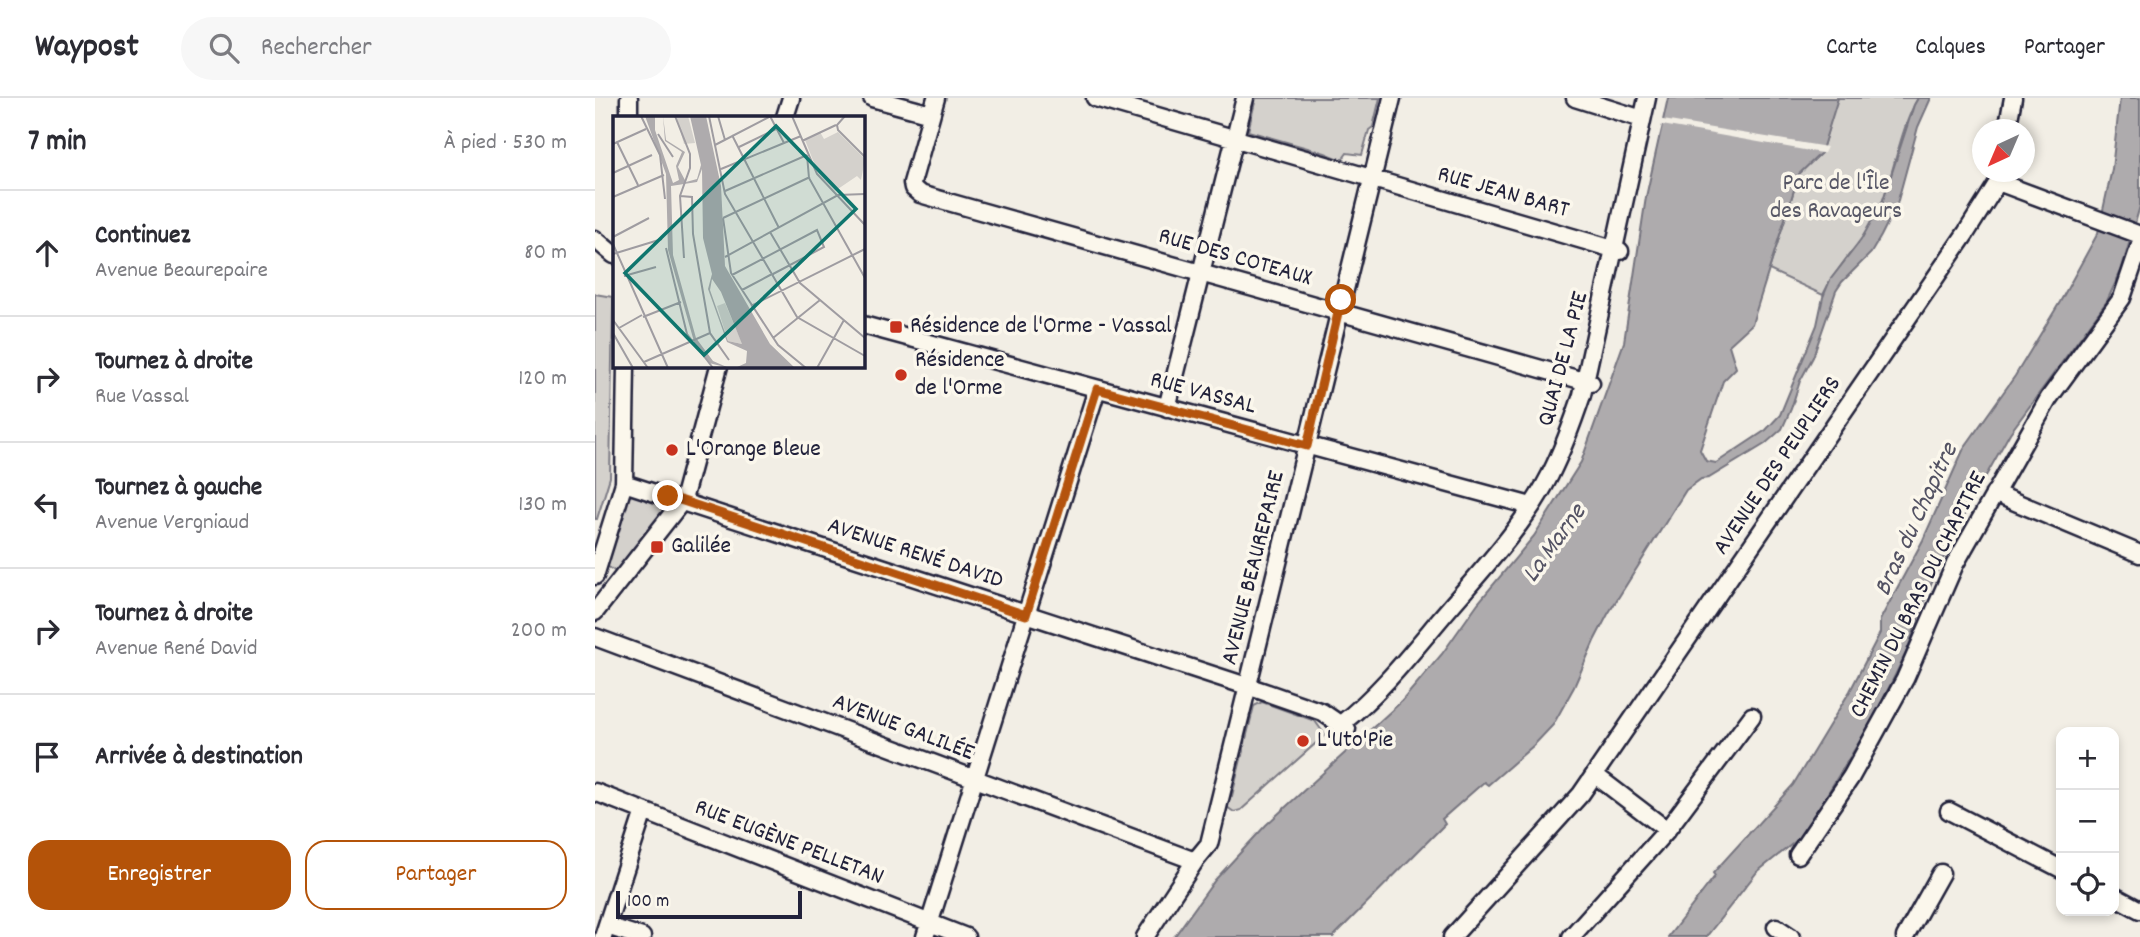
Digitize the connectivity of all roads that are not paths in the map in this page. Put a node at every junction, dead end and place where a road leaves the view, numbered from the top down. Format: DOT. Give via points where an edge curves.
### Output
graph roads {
  1 [pos="629,98"];
  2 [pos="790,98"];
  3 [pos="872,98"];
  4 [pos="1095,98"];
  5 [pos="1245,98"];
  6 [pos="1392,98"];
  7 [pos="1575,98"];
  8 [pos="1647,98"];
  9 [pos="2013,98"];
  10 [pos="933,106"];
  11 [pos="629,116"];
  12 [pos="785,116"];
  13 [pos="1642,119"];
  14 [pos="2009,119"];
  15 [pos="1235,138"];
  16 [pos="1369,178"];
  17 [pos="1996,182"];
  18 [pos="2011,182"];
  19 [pos="2140,235"];
  20 [pos="2140,245"];
  21 [pos="1618,251"];
  22 [pos="1201,272"];
  23 [pos="1338,311"];
  24 [pos="865,327"];
  25 [pos="626,368"];
  26 [pos="718,368"];
  27 [pos="1589,382"];
  28 [pos="1097,389"];
  29 [pos="1167,408"];
  30 [pos="1307,446"];
  31 [pos="624,483"];
  32 [pos="1994,493"];
  33 [pos="683,500"];
  34 [pos="1531,506"];
  35 [pos="2140,554"];
  36 [pos="595,576"];
  37 [pos="614,587"];
  38 [pos="595,612"];
  39 [pos="1026,615"];
  40 [pos="595,637"];
  41 [pos="1248,686"];
  42 [pos="1752,716"];
  43 [pos="1344,727"];
  44 [pos="1595,775"];
  45 [pos="975,779"];
  46 [pos="595,792"];
  47 [pos="644,811"];
  48 [pos="1949,811"];
  49 [pos="1667,830"];
  50 [pos="1798,855"];
  51 [pos="1195,861"];
  52 [pos="2056,866"];
  53 [pos="1941,873"];
  54 [pos="2119,900"];
  55 [pos="2140,910"];
  56 [pos="1776,927"];
  57 [pos="928,930"];
  58 [pos="605,931"];
  59 [pos="642,937"];
  60 [pos="966,937"];
  61 [pos="1145,937"];
  62 [pos="1452,937"];
  63 [pos="1571,937"];
  64 [pos="1791,937"];
  65 [pos="1905,937"];
  1 -- 11 [label="street"];
  2 -- 12 [label="street"];
  3 -- 10 [label="street"];
  4 -- 15 [label="street, RUE JEAN BART"];
  5 -- 15 [label="street"];
  6 -- 16 [label="street, AVENUE BEAUREPAIRE"];
  7 -- 13 [label="street"];
  8 -- 13 [label="street, QUAI DE LA PIE"];
  9 -- 14 [label="street"];
  10 -- 22 [label="street, RUE DES COTEAUX" via="912,183 920,194"];
  13 -- 21 [label="street, QUAI DE LA PIE"];
  15 -- 16 [label="street, RUE JEAN BART"];
  15 -- 22 [label="street"];
  16 -- 21 [label="street, RUE JEAN BART"];
  16 -- 23 [label="street, AVENUE BEAUREPAIRE"];
  17 -- 44 [label="street, AVENUE DES PEUPLIERS" via="1966,233"];
  18 -- 19 [label="street"];
  20 -- 32 [label="street, CHEMIN DU BRAS DU CHAPITRE" via="2122,298 2049,398"];
  21 -- 27 [label="street, QUAI DE LA PIE"];
  22 -- 23 [label="street, RUE DES COTEAUX"];
  22 -- 29 [label="street"];
  23 -- 27 [label="street, RUE DES COTEAUX"];
  23 -- 30 [label="street, AVENUE BEAUREPAIRE"];
  24 -- 28 [label="street, RUE VASSAL"];
  25 -- 31 [label="street"];
  26 -- 33 [label="street"];
  27 -- 34 [label="street, QUAI DE LA PIE" via="1569,434"];
  28 -- 29 [label="street, RUE VASSAL"];
  28 -- 39 [label="street"];
  29 -- 30 [label="street, RUE VASSAL"];
  30 -- 34 [label="street, RUE VASSAL"];
  30 -- 41 [label="street, AVENUE BEAUREPAIRE"];
  31 -- 33 [label="street, AVENUE RENÉ DAVID"];
  31 -- 36 [label="street"];
  32 -- 35 [label="street"];
  32 -- 50 [label="street, CHEMIN DU BRAS DU CHAPITRE" via="1955,564 1905,679 1855,770"];
  33 -- 37 [label="street"];
  33 -- 39 [label="street, AVENUE RENÉ DAVID"];
  34 -- 43 [label="street, QUAI DE LA PIE" via="1392,677"];
  36 -- 37 [label="street"];
  37 -- 38 [label="street"];
  39 -- 41 [label="street, AVENUE RENÉ DAVID"];
  39 -- 45 [label="street"];
  40 -- 45 [label="street, AVENUE GALILÉE"];
  41 -- 43 [label="street, AVENUE RENÉ DAVID" via="1322,712"];
  41 -- 51 [label="street, AVENUE BEAUREPAIRE" via="1209,844"];
  42 -- 49 [label="street"];
  44 -- 49 [label="street"];
  44 -- 62 [label="street, AVENUE DES PEUPLIERS"];
  45 -- 51 [label="street, AVENUE GALILÉE"];
  45 -- 57 [label="street"];
  46 -- 47 [label="street, RUE EUGÈNE PELLETAN"];
  47 -- 57 [label="street, RUE EUGÈNE PELLETAN"];
  47 -- 58 [label="street"];
  48 -- 52 [label="street"];
  49 -- 63 [label="street"];
  51 -- 61 [label="street"];
  53 -- 65 [label="street"];
  54 -- 55 [label="street"];
  56 -- 64 [label="street"];
  57 -- 60 [label="street, RUE EUGÈNE PELLETAN"];
  58 -- 59 [label="street"];
}
